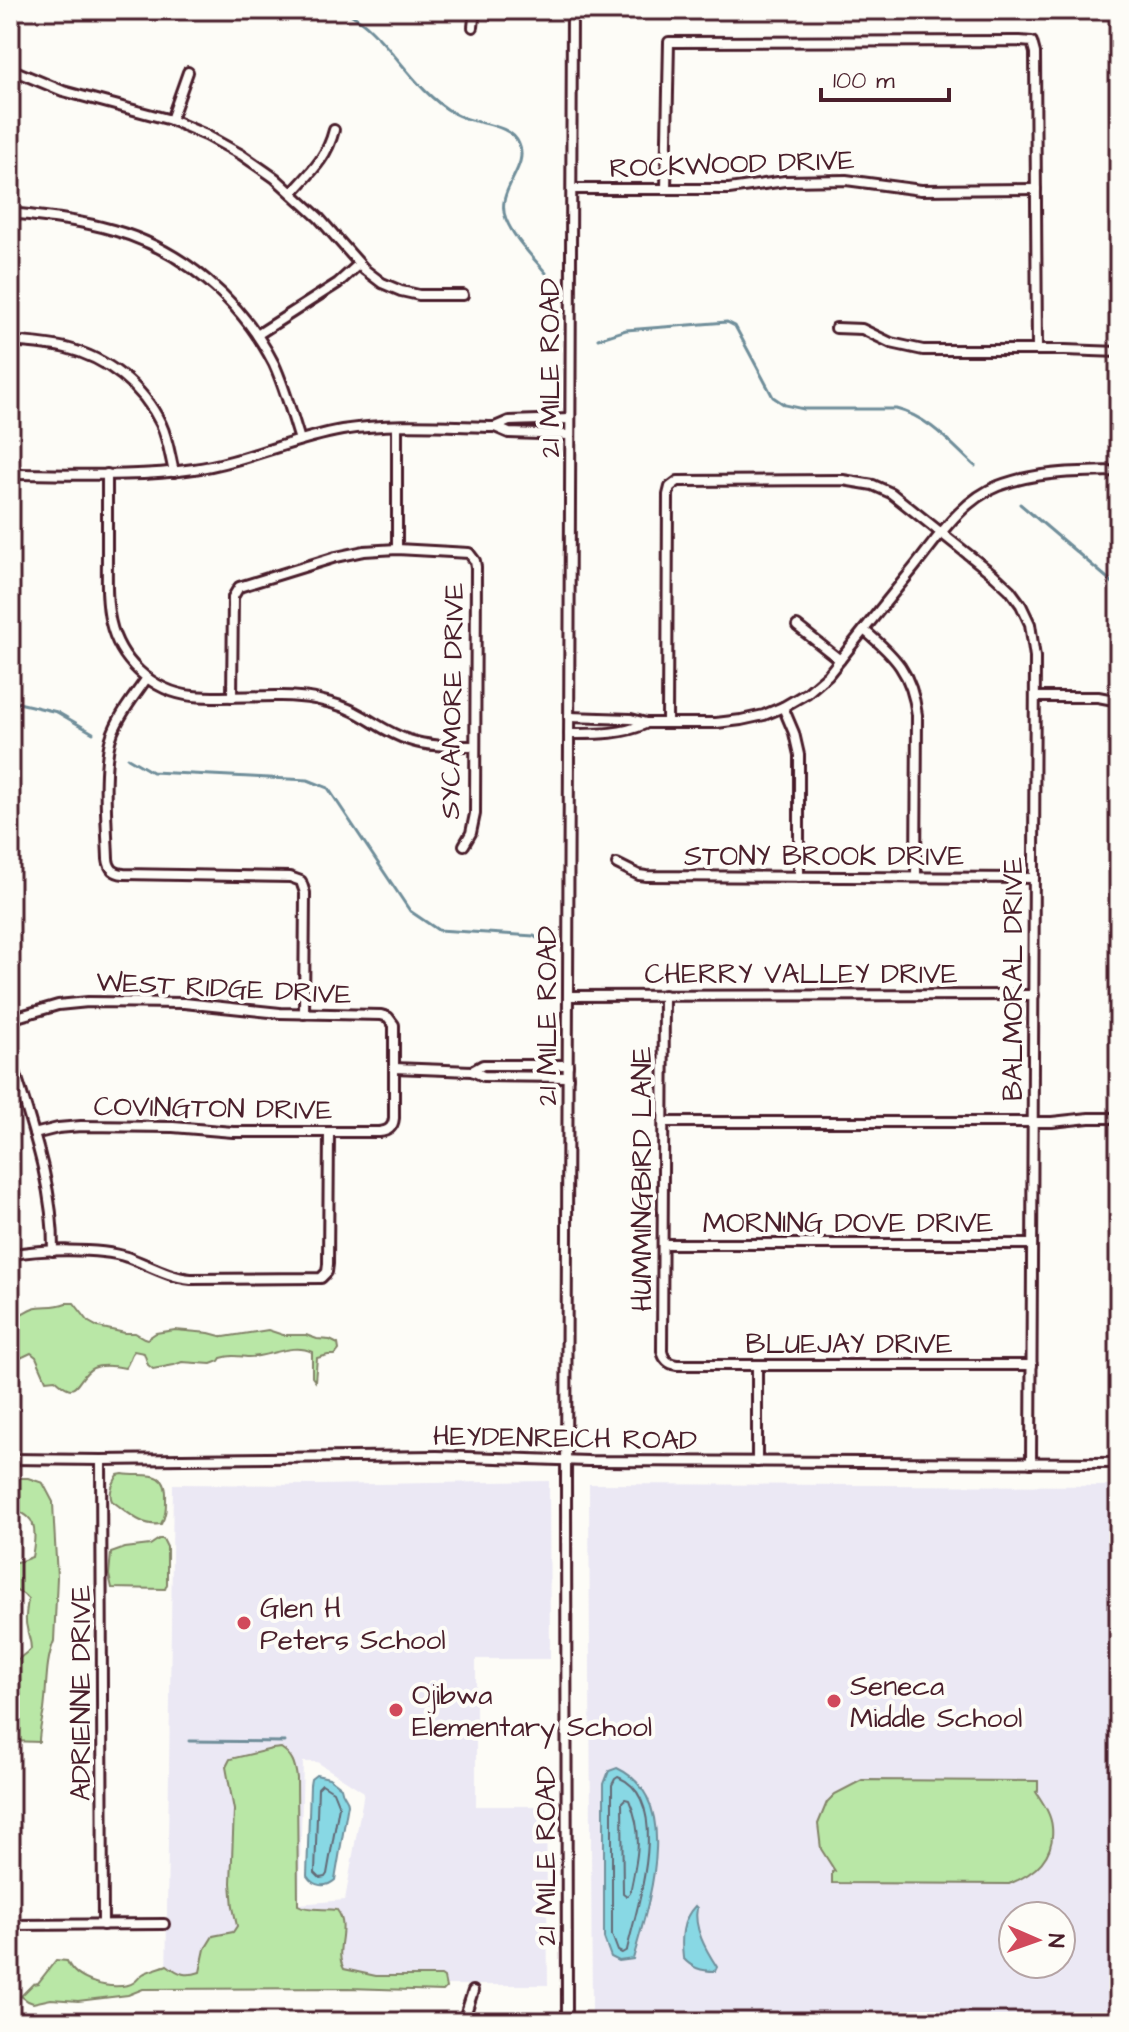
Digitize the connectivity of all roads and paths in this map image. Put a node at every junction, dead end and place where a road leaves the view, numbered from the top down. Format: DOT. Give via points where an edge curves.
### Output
graph roads {
  1 [pos="475,10"];
  2 [pos="572,10"];
  3 [pos="473,27"];
  4 [pos="10,69"];
  5 [pos="188,72"];
  6 [pos="171,120"];
  7 [pos="334,130"];
  8 [pos="572,189"];
  9 [pos="666,189"];
  10 [pos="1036,189"];
  11 [pos="292,193"];
  12 [pos="10,213"];
  13 [pos="359,264"];
  14 [pos="463,295"];
  15 [pos="836,328"];
  16 [pos="257,335"];
  17 [pos="10,341"];
  18 [pos="1037,350"];
  19 [pos="1119,352"];
  20 [pos="570,419"];
  21 [pos="397,426"];
  22 [pos="495,427"];
  23 [pos="570,435"];
  24 [pos="300,440"];
  25 [pos="1119,471"];
  26 [pos="174,472"];
  27 [pos="10,474"];
  28 [pos="107,474"];
  29 [pos="942,534"];
  30 [pos="397,549"];
  31 [pos="797,626"];
  32 [pos="864,630"];
  33 [pos="840,660"];
  34 [pos="147,678"];
  35 [pos="232,697"];
  36 [pos="1035,697"];
  37 [pos="1119,701"];
  38 [pos="783,707"];
  39 [pos="569,717"];
  40 [pos="646,723"];
  41 [pos="667,723"];
  42 [pos="569,734"];
  43 [pos="475,746"];
  44 [pos="464,845"];
  45 [pos="617,864"];
  46 [pos="799,877"];
  47 [pos="916,877"];
  48 [pos="1034,878"];
  49 [pos="664,995"];
  50 [pos="1034,995"];
  51 [pos="568,996"];
  52 [pos="304,1014"];
  53 [pos="10,1019"];
  54 [pos="10,1055"];
  55 [pos="568,1065"];
  56 [pos="394,1068"];
  57 [pos="472,1071"];
  58 [pos="568,1077"];
  59 [pos="1119,1118"];
  60 [pos="664,1122"];
  61 [pos="1033,1122"];
  62 [pos="329,1132"];
  63 [pos="34,1134"];
  64 [pos="663,1244"];
  65 [pos="1032,1244"];
  66 [pos="53,1251"];
  67 [pos="10,1255"];
  68 [pos="667,1362"];
  69 [pos="757,1365"];
  70 [pos="1032,1365"];
  71 [pos="10,1459"];
  72 [pos="101,1460"];
  73 [pos="566,1461"];
  74 [pos="757,1462"];
  75 [pos="1031,1463"];
  76 [pos="1119,1463"];
  77 [pos="164,1924"];
  78 [pos="10,1925"];
  79 [pos="103,1925"];
  80 [pos="473,1991"];
  81 [pos="463,2022"];
  82 [pos="567,2022"];
  1 -- 3 [label="street"];
  2 -- 8 [label="street, 21 MILE ROAD"];
  4 -- 6 [label="street" via="63,91"];
  5 -- 6 [label="street"];
  6 -- 11 [label="street" via="242,155"];
  7 -- 11 [label="street" via="323,158"];
  8 -- 9 [label="street, ROCKWOOD DRIVE"];
  8 -- 20 [label="street, 21 MILE ROAD"];
  9 -- 10 [label="street, ROCKWOOD DRIVE" via="846,180 921,190"];
  9 -- 10 [label="street" via="669,42 1032,42"];
  10 -- 18 [label="street"];
  11 -- 13 [label="street"];
  12 -- 16 [label="street" via="96,226 157,247 206,279"];
  13 -- 14 [label="street" via="401,291"];
  13 -- 16 [label="street"];
  15 -- 18 [label="street" via="862,329 923,350"];
  16 -- 24 [label="street" via="279,377"];
  17 -- 26 [label="street" via="78,352 121,374 161,424"];
  18 -- 19 [label="street"];
  20 -- 22 [label="street" via="509,421"];
  20 -- 23 [label="street, 21 MILE ROAD"];
  21 -- 22 [label="street"];
  21 -- 24 [label="street"];
  21 -- 30 [label="street"];
  22 -- 23 [label="street" via="509,433"];
  23 -- 39 [label="street, 21 MILE ROAD"];
  24 -- 26 [label="street" via="214,466"];
  25 -- 29 [label="street" via="1057,473 999,485 973,499"];
  26 -- 28 [label="street"];
  27 -- 28 [label="street"];
  28 -- 34 [label="street" via="108,613 117,644"];
  29 -- 32 [label="street"];
  29 -- 36 [label="street, BALMORAL DRIVE" via="994,575 1021,605 1033,635"];
  29 -- 41 [label="street, BALMORAL DRIVE" via="891,493 863,483 673,484 668,495"];
  30 -- 35 [label="street" via="344,555 236,590"];
  30 -- 43 [label="street, SYCAMORE DRIVE" via="473,556"];
  31 -- 33 [label="street"];
  32 -- 33 [label="street"];
  32 -- 47 [label="street" via="901,665 914,694"];
  33 -- 38 [label="street" via="818,684"];
  34 -- 35 [label="street" via="181,694"];
  34 -- 52 [label="street" via="118,721 107,753 108,859 113,870 301,881"];
  35 -- 43 [label="street" via="323,701 410,741"];
  36 -- 37 [label="street"];
  36 -- 48 [label="street, BALMORAL DRIVE"];
  38 -- 41 [label="street" via="741,720"];
  38 -- 46 [label="street" via="799,755"];
  39 -- 40 [label="street"];
  39 -- 42 [label="street, 21 MILE ROAD"];
  40 -- 41 [label="street"];
  40 -- 42 [label="street" via="633,730"];
  42 -- 51 [label="street, 21 MILE ROAD"];
  43 -- 44 [label="street, SYCAMORE DRIVE" via="475,814"];
  45 -- 46 [label="street, STONY BROOK DRIVE" via="646,876"];
  46 -- 47 [label="street, STONY BROOK DRIVE"];
  47 -- 48 [label="street, STONY BROOK DRIVE"];
  48 -- 50 [label="street, BALMORAL DRIVE"];
  49 -- 50 [label="street, CHERRY VALLEY DRIVE"];
  49 -- 51 [label="street, CHERRY VALLEY DRIVE"];
  49 -- 60 [label="street, HUMMINGBIRD LANE"];
  50 -- 61 [label="street, BALMORAL DRIVE"];
  51 -- 55 [label="street, 21 MILE ROAD"];
  52 -- 53 [label="street, WEST RIDGE DRIVE" via="184,1003 88,1002"];
  52 -- 56 [label="street, WEST RIDGE DRIVE" via="390,1019 395,1029"];
  54 -- 63 [label="street"];
  55 -- 57 [label="street" via="483,1065"];
  55 -- 58 [label="street, 21 MILE ROAD"];
  56 -- 57 [label="street"];
  56 -- 62 [label="street, COVINGTON DRIVE" via="391,1128"];
  57 -- 58 [label="street" via="483,1076"];
  58 -- 73 [label="street, 21 MILE ROAD"];
  59 -- 61 [label="street"];
  60 -- 61 [label="street"];
  60 -- 64 [label="street, HUMMINGBIRD LANE"];
  61 -- 65 [label="street, BALMORAL DRIVE"];
  62 -- 63 [label="street, COVINGTON DRIVE" via="81,1126"];
  62 -- 66 [label="street" via="324,1276 191,1279 118,1254"];
  63 -- 66 [label="street" via="50,1198"];
  64 -- 65 [label="street, MORNING DOVE DRIVE"];
  64 -- 68 [label="street, HUMMINGBIRD LANE" via="662,1351"];
  65 -- 70 [label="street, BALMORAL DRIVE"];
  66 -- 67 [label="street"];
  68 -- 69 [label="street, BLUEJAY DRIVE"];
  69 -- 70 [label="street, BLUEJAY DRIVE"];
  69 -- 74 [label="street"];
  70 -- 75 [label="street, BALMORAL DRIVE"];
  71 -- 72 [label="street, HEYDENREICH ROAD"];
  72 -- 73 [label="street, HEYDENREICH ROAD" via="437,1456"];
  72 -- 79 [label="street, ADRIENNE DRIVE"];
  73 -- 74 [label="street, HEYDENREICH ROAD"];
  73 -- 82 [label="street, 21 MILE ROAD"];
  74 -- 75 [label="street, HEYDENREICH ROAD"];
  75 -- 76 [label="street, HEYDENREICH ROAD"];
  77 -- 79 [label="street"];
  78 -- 79 [label="street"];
  80 -- 81 [label="street"];
}
